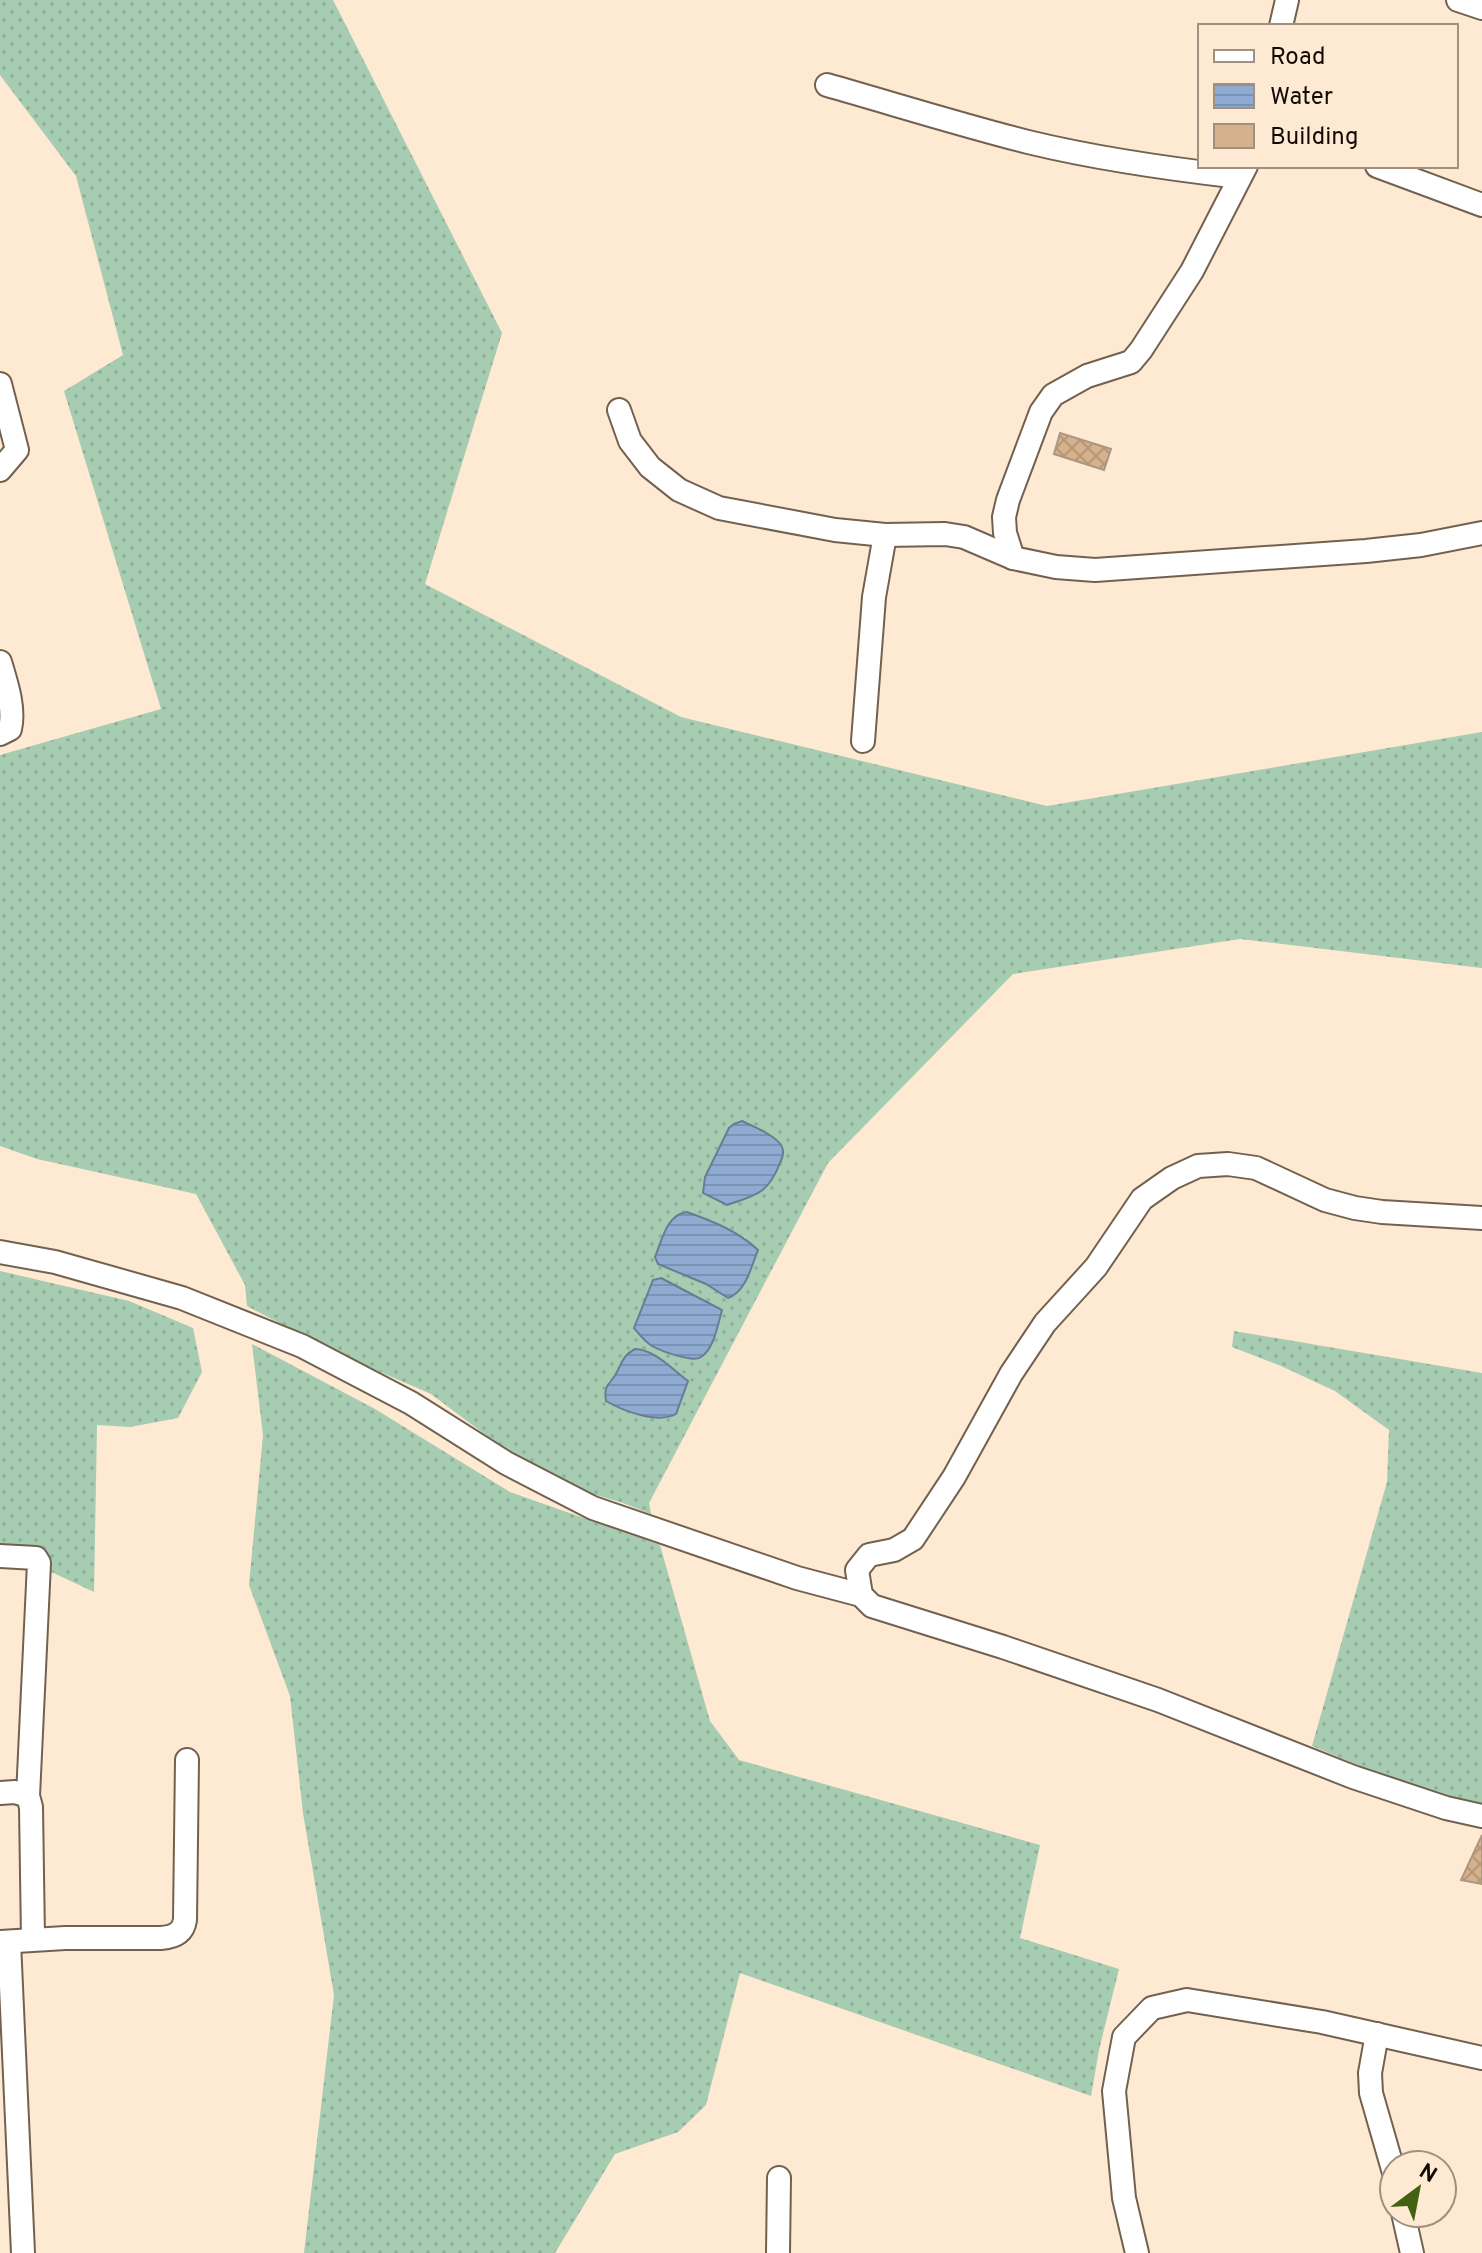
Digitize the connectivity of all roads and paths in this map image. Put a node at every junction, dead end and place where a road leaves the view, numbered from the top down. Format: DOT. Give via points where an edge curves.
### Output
graph roads {
  1 [pos="1287,0"];
  2 [pos="1458,0"];
  3 [pos="1482,8"];
  4 [pos="1281,24"];
  5 [pos="827,85"];
  6 [pos="1382,168"];
  7 [pos="1243,172"];
  8 [pos="1482,205"];
  9 [pos="0,384"];
  10 [pos="619,410"];
  11 [pos="0,470"];
  12 [pos="1482,533"];
  13 [pos="885,535"];
  14 [pos="1013,558"];
  15 [pos="0,662"];
  16 [pos="0,734"];
  17 [pos="863,741"];
  18 [pos="1482,1218"];
  19 [pos="0,1252"];
  20 [pos="0,1556"];
  21 [pos="861,1595"];
  22 [pos="187,1760"];
  23 [pos="0,1793"];
  24 [pos="28,1796"];
  25 [pos="1482,1816"];
  26 [pos="33,1939"];
  27 [pos="5,1942"];
  28 [pos="1377,2034"];
  29 [pos="1482,2058"];
  30 [pos="1387,2149"];
  31 [pos="779,2178"];
  32 [pos="1407,2229"];
  33 [pos="23,2253"];
  34 [pos="778,2253"];
  35 [pos="1137,2253"];
  36 [pos="1412,2253"];
  1 -- 4 [label="street"];
  2 -- 3 [label="street"];
  5 -- 7 [label="street" via="1041,145 1179,171"];
  6 -- 8 [label="street"];
  7 -- 14 [label="street" via="1192,271 1131,362 1087,376 1053,395 1041,412 1004,517"];
  9 -- 11 [label="street" via="17,450"];
  10 -- 13 [label="street" via="643,459 679,490 719,508 755,516"];
  12 -- 14 [label="street" via="1366,551 1095,570"];
  13 -- 14 [label="street" via="964,537"];
  13 -- 17 [label="street" via="874,597"];
  15 -- 16 [label="street" via="12,721"];
  18 -- 21 [label="street" via="1355,1208 1256,1168 1228,1164 1198,1166 1172,1178 1142,1199 1096,1267 1045,1323 913,1539 869,1555 857,1570"];
  19 -- 21 [label="street" via="55,1262 195,1303 302,1346 593,1508"];
  20 -- 24 [label="street" via="36,1558 39,1563"];
  21 -- 25 [label="street" via="872,1606 1158,1700 1353,1777"];
  22 -- 26 [label="street" via="182,1930 161,1938"];
  23 -- 24 [label="street"];
  24 -- 26 [label="street"];
  26 -- 27 [label="street"];
  27 -- 33 [label="street"];
  28 -- 29 [label="street"];
  28 -- 30 [label="street" via="1371,2093"];
  28 -- 35 [label="street" via="1187,2000 1152,2008 1124,2037 1114,2091 1124,2198"];
  31 -- 34 [label="street"];
  32 -- 36 [label="street"];
}
